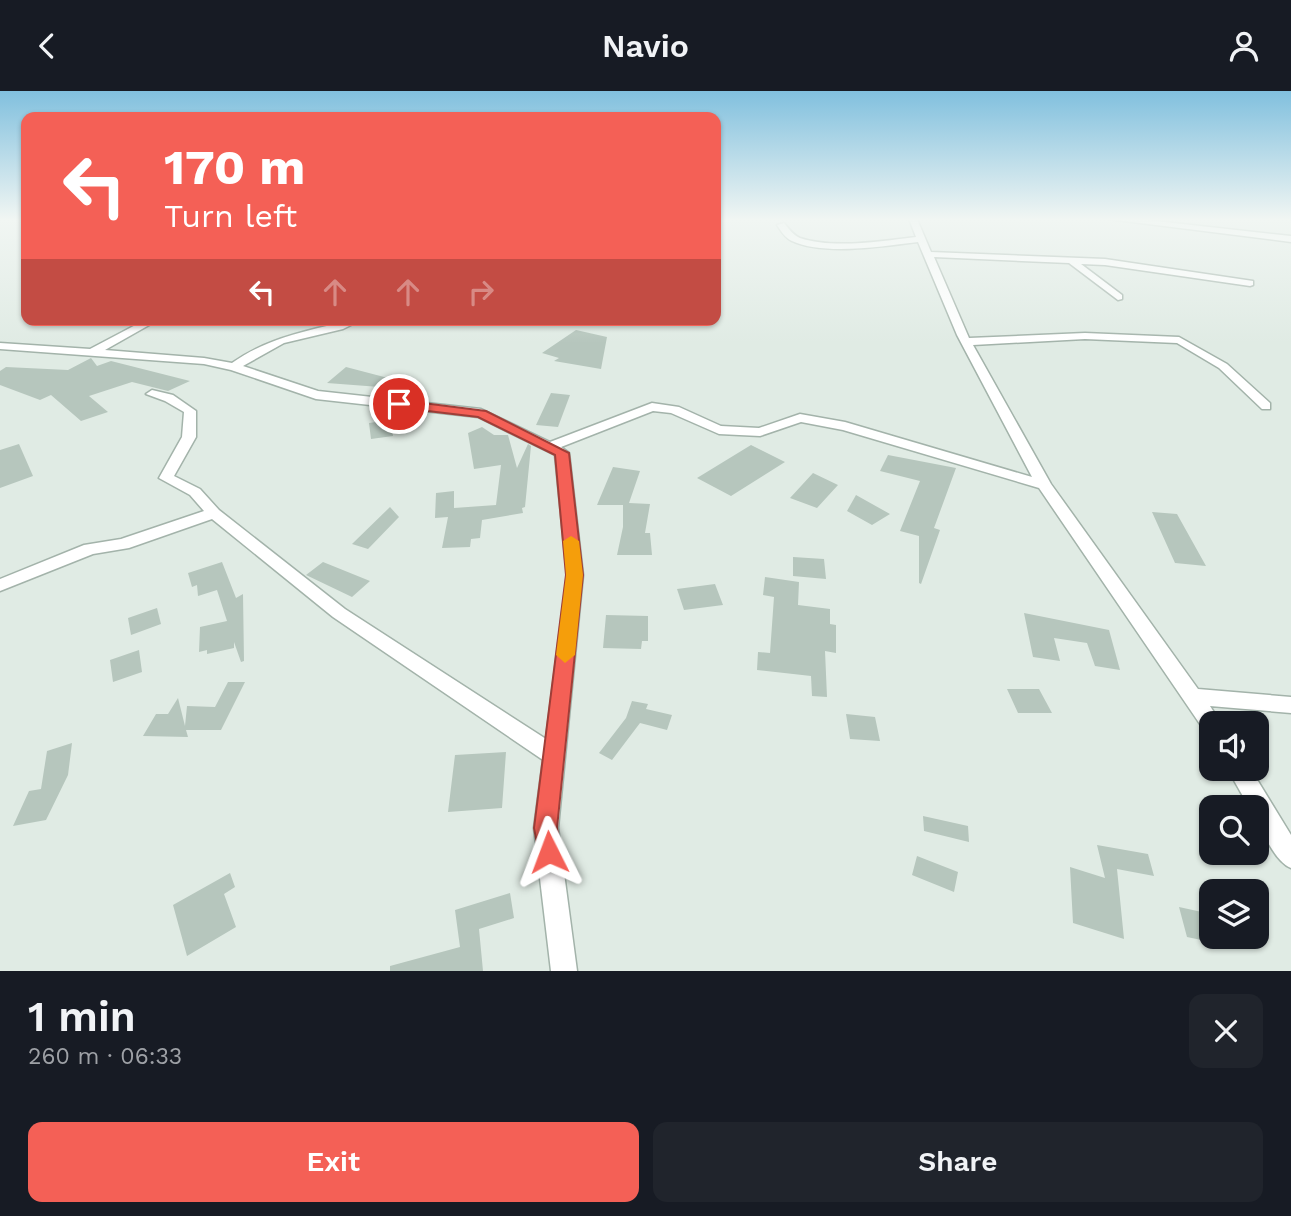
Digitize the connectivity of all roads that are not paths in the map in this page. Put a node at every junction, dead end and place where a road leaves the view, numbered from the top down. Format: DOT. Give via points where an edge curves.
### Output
graph roads {
  1 [pos="929,260"];
  2 [pos="1053,260"];
  3 [pos="1072,261"];
  4 [pos="1250,283"];
  5 [pos="1118,297"];
  6 [pos="142,326"];
  7 [pos="332,326"];
  8 [pos="966,342"];
  9 [pos="0,346"];
  10 [pos="21,348"];
  11 [pos="91,353"];
  12 [pos="0,359"];
  13 [pos="234,367"];
  14 [pos="152,394"];
  15 [pos="1266,406"];
  16 [pos="550,447"];
  17 [pos="1044,485"];
  18 [pos="214,513"];
  19 [pos="0,585"];
  20 [pos="1195,697"];
  21 [pos="1291,705"];
  22 [pos="1203,711"];
  23 [pos="554,756"];
  24 [pos="1246,781"];
  25 [pos="1291,857"];
  26 [pos="564,971"];
  1 -- 8 [label="street"];
  2 -- 3 [label="street"];
  3 -- 4 [label="street"];
  3 -- 5 [label="street"];
  6 -- 11 [label="street"];
  7 -- 13 [label="street" via="284,338"];
  8 -- 15 [label="street" via="1085,337 1179,340 1223,366"];
  8 -- 17 [label="street"];
  9 -- 10 [label="street"];
  10 -- 11 [label="street"];
  10 -- 12 [label="street"];
  11 -- 13 [label="street"];
  13 -- 16 [label="street" via="316,395 481,413"];
  14 -- 18 [label="street" via="190,411 189,437 166,478 195,492"];
  16 -- 17 [label="street" via="652,407 674,410 719,430 760,432 800,418 845,426"];
  16 -- 23 [label="street" via="562,453 575,575"];
  17 -- 20 [label="street"];
  18 -- 19 [label="street" via="123,544 90,549"];
  18 -- 23 [label="street" via="339,613"];
  20 -- 21 [label="street"];
  20 -- 22 [label="street"];
  23 -- 26 [label="street" via="546,828"];
  24 -- 25 [label="street"];
}
